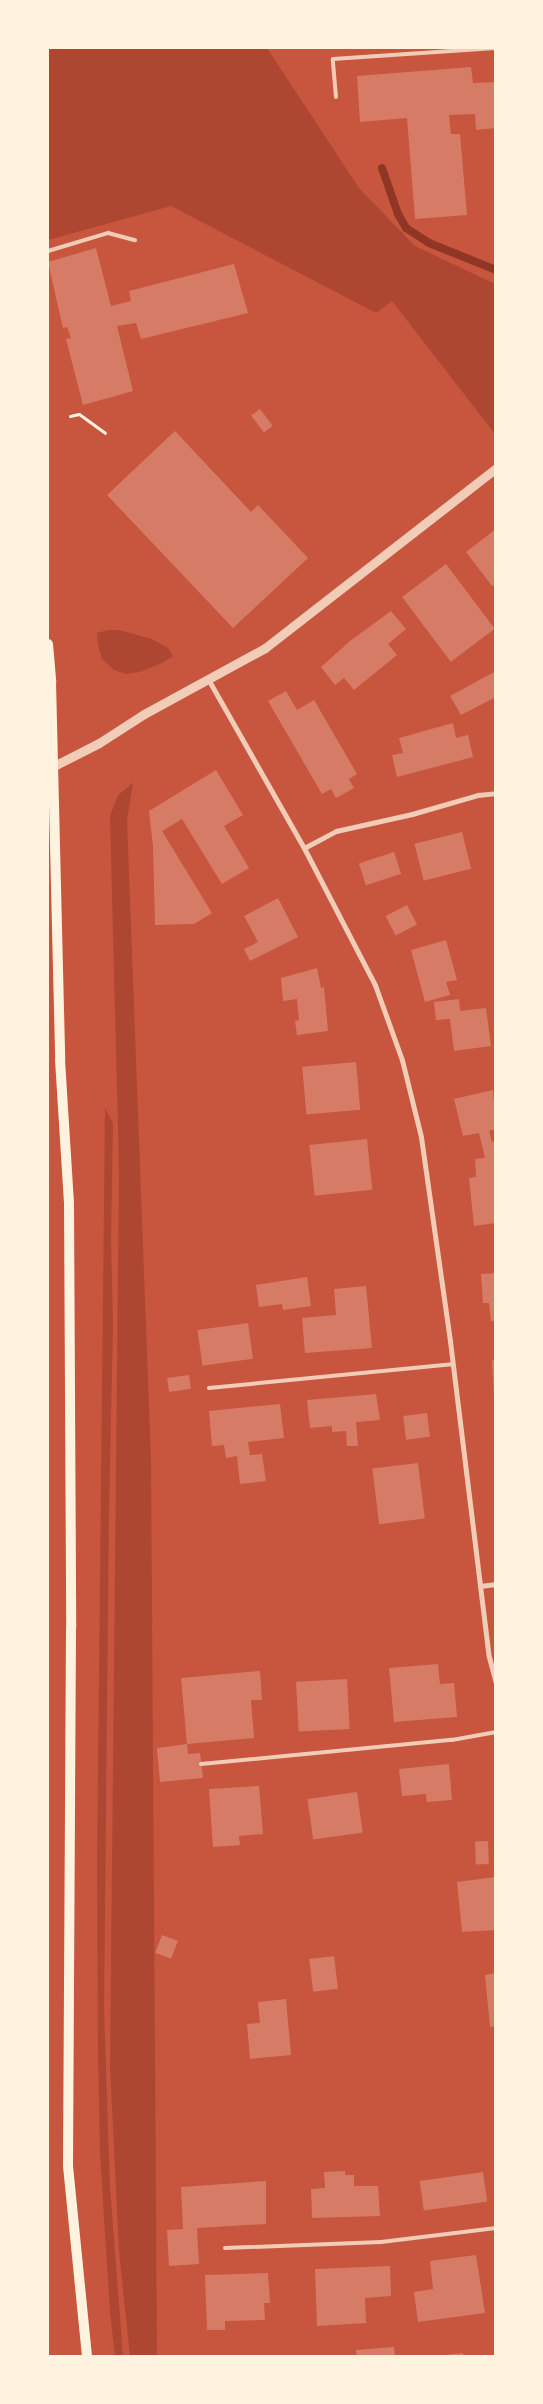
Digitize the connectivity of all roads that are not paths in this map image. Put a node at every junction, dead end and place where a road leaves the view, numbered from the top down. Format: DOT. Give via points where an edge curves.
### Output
graph roads {
  1 [pos="496,48"];
  2 [pos="336,97"];
  3 [pos="135,240"];
  4 [pos="48,251"];
  5 [pos="496,468"];
  6 [pos="48,644"];
  7 [pos="208,679"];
  8 [pos="50,768"];
  9 [pos="496,793"];
  10 [pos="304,848"];
  11 [pos="452,1364"];
  12 [pos="209,1388"];
  13 [pos="496,1584"];
  14 [pos="480,1586"];
  15 [pos="496,1683"];
  16 [pos="496,1732"];
  17 [pos="201,1764"];
  18 [pos="496,2228"];
  19 [pos="225,2248"];
  20 [pos="87,2356"];
  1 -- 2 [label="lane" via="333,59"];
  3 -- 4 [label="lane" via="108,233"];
  5 -- 7 [label="street" via="265,648"];
  6 -- 8 [label="main road" via="52,682"];
  7 -- 8 [label="street"];
  7 -- 10 [label="street"];
  8 -- 20 [label="main road" via="69,1212 68,2166"];
  9 -- 10 [label="street" via="336,831"];
  10 -- 11 [label="street" via="375,985 402,1060 422,1137"];
  11 -- 12 [label="lane"];
  11 -- 14 [label="street"];
  13 -- 14 [label="street"];
  14 -- 15 [label="street" via="489,1657"];
  16 -- 17 [label="lane" via="452,1740"];
  18 -- 19 [label="lane" via="381,2242"];
}
